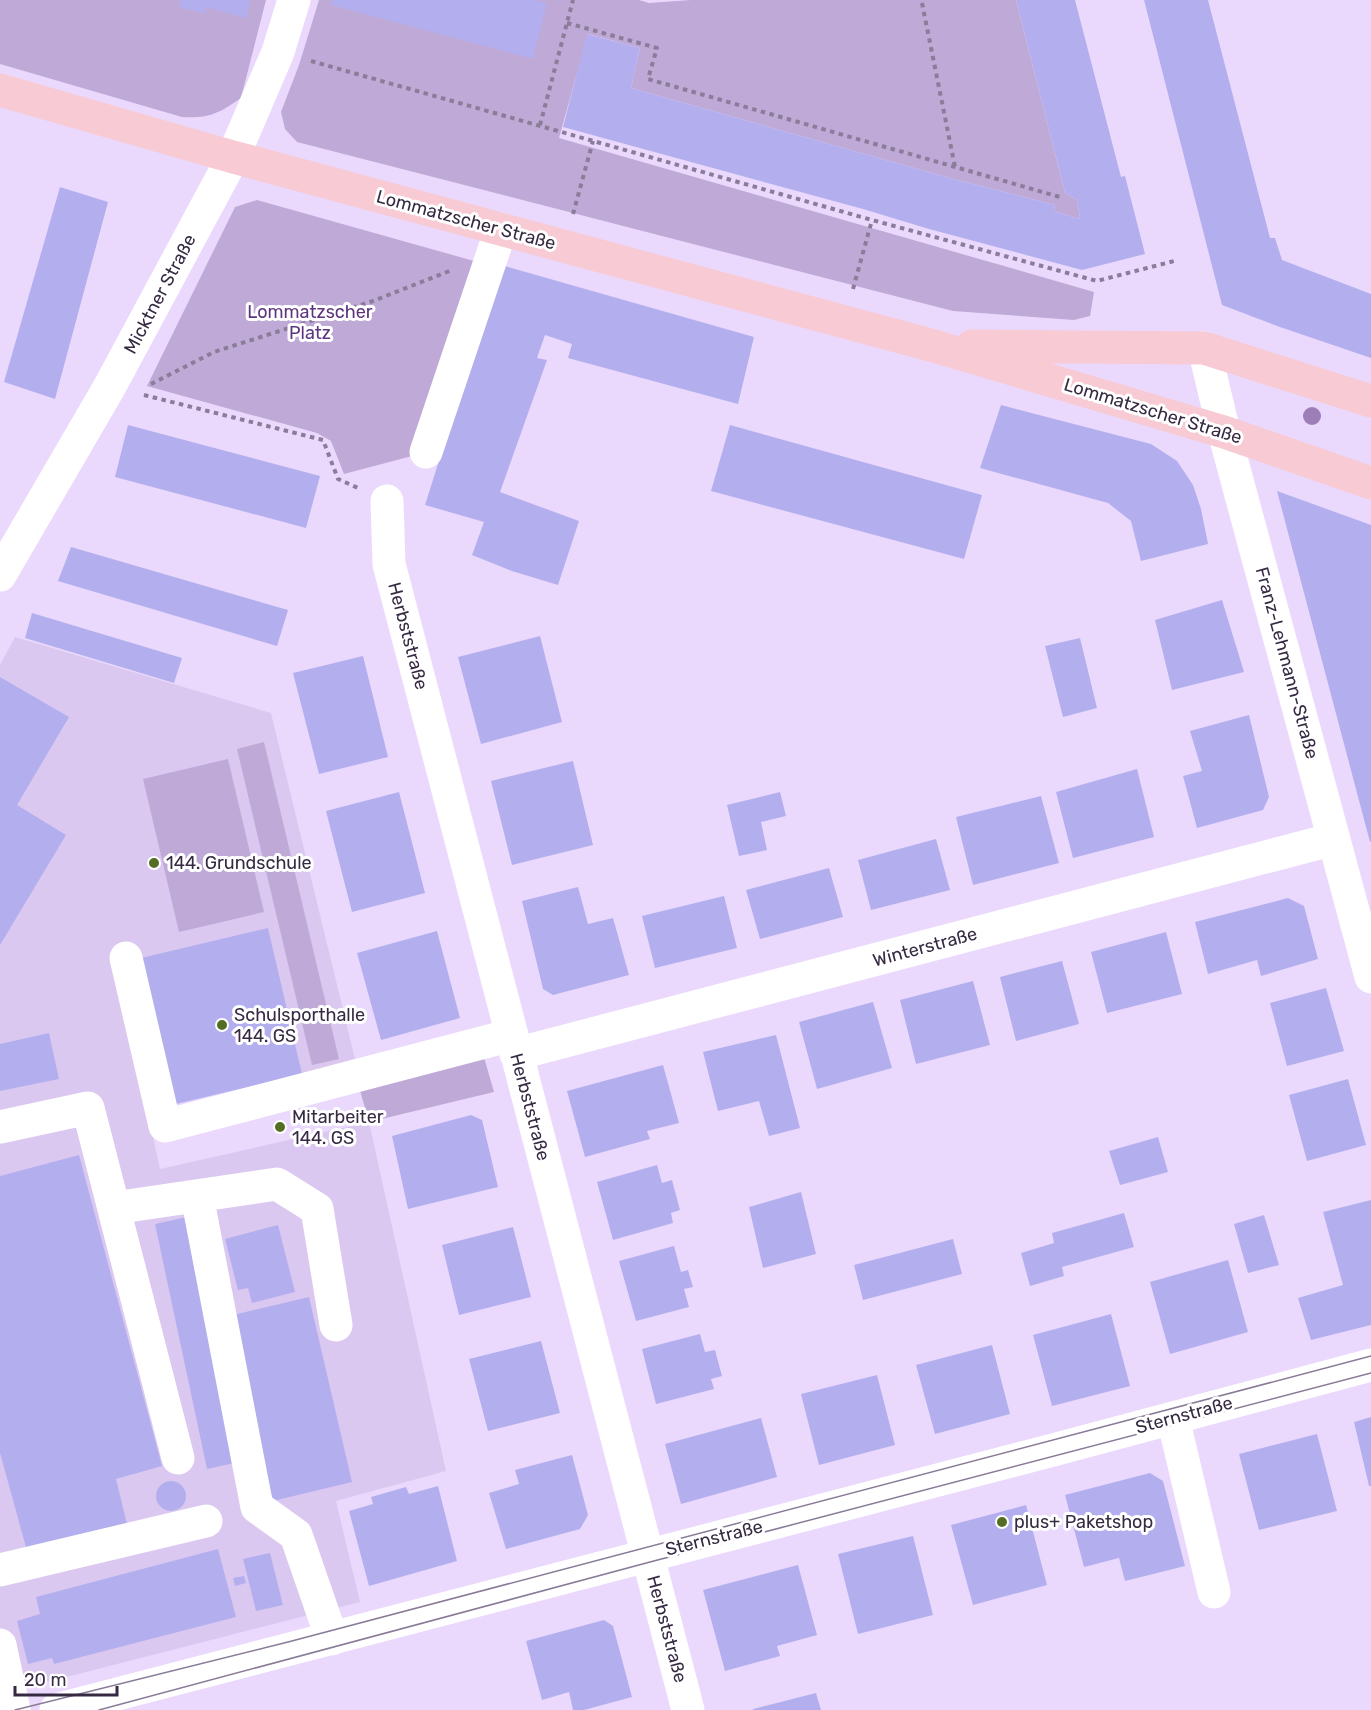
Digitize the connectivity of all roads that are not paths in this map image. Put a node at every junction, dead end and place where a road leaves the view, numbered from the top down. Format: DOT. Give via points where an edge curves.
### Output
graph roads {
  1 [pos="294,0"];
  2 [pos="0,90"];
  3 [pos="233,157"];
  4 [pos="497,242"];
  5 [pos="934,346"];
  6 [pos="1204,348"];
  7 [pos="1371,401"];
  8 [pos="1224,432"];
  9 [pos="426,453"];
  10 [pos="1371,483"];
  11 [pos="387,501"];
  12 [pos="0,575"];
  13 [pos="1334,839"];
  14 [pos="126,958"];
  15 [pos="1371,977"];
  16 [pos="514,1045"];
  17 [pos="0,1128"];
  18 [pos="197,1196"];
  19 [pos="114,1208"];
  20 [pos="336,1325"];
  21 [pos="1371,1365"];
  22 [pos="1173,1418"];
  23 [pos="178,1458"];
  24 [pos="206,1521"];
  25 [pos="648,1555"];
  26 [pos="0,1570"];
  27 [pos="1214,1592"];
  28 [pos="332,1638"];
  29 [pos="0,1645"];
  30 [pos="119,1702"];
  31 [pos="14,1710"];
  32 [pos="56,1710"];
  33 [pos="688,1710"];
  1 -- 3 [label="street, Micktner Straße" via="278,52"];
  2 -- 3 [label="main road, Lommatzscher Straße"];
  3 -- 4 [label="main road, Lommatzscher Straße"];
  3 -- 12 [label="street, Micktner Straße" via="110,386"];
  4 -- 5 [label="main road, Lommatzscher Straße" via="564,247"];
  4 -- 9 [label="street"];
  5 -- 6 [label="main road, Lommatzscher Straße"];
  5 -- 8 [label="main road, Lommatzscher Straße"];
  6 -- 7 [label="main road, Lommatzscher Straße"];
  6 -- 8 [label="street, Franz-Lehmann-Straße"];
  8 -- 10 [label="main road, Lommatzscher Straße"];
  8 -- 13 [label="street, Franz-Lehmann-Straße"];
  11 -- 16 [label="street, Herbststraße" via="389,564"];
  13 -- 15 [label="street, Franz-Lehmann-Straße"];
  13 -- 16 [label="street, Winterstraße"];
  14 -- 16 [label="street, Winterstraße" via="165,1126"];
  16 -- 25 [label="street, Herbststraße"];
  17 -- 19 [label="street" via="88,1108"];
  18 -- 19 [label="street"];
  18 -- 20 [label="street" via="278,1184 317,1209"];
  18 -- 28 [label="street" via="256,1507 296,1535"];
  19 -- 23 [label="street"];
  21 -- 22 [label="street, Sternstraße"];
  22 -- 25 [label="street, Sternstraße"];
  22 -- 27 [label="street"];
  24 -- 26 [label="street"];
  25 -- 28 [label="street, Sternstraße"];
  25 -- 33 [label="street, Herbststraße"];
  28 -- 30 [label="street, Sternstraße"];
  29 -- 31 [label="street"];
  30 -- 32 [label="street, Sternstraße"];
}
